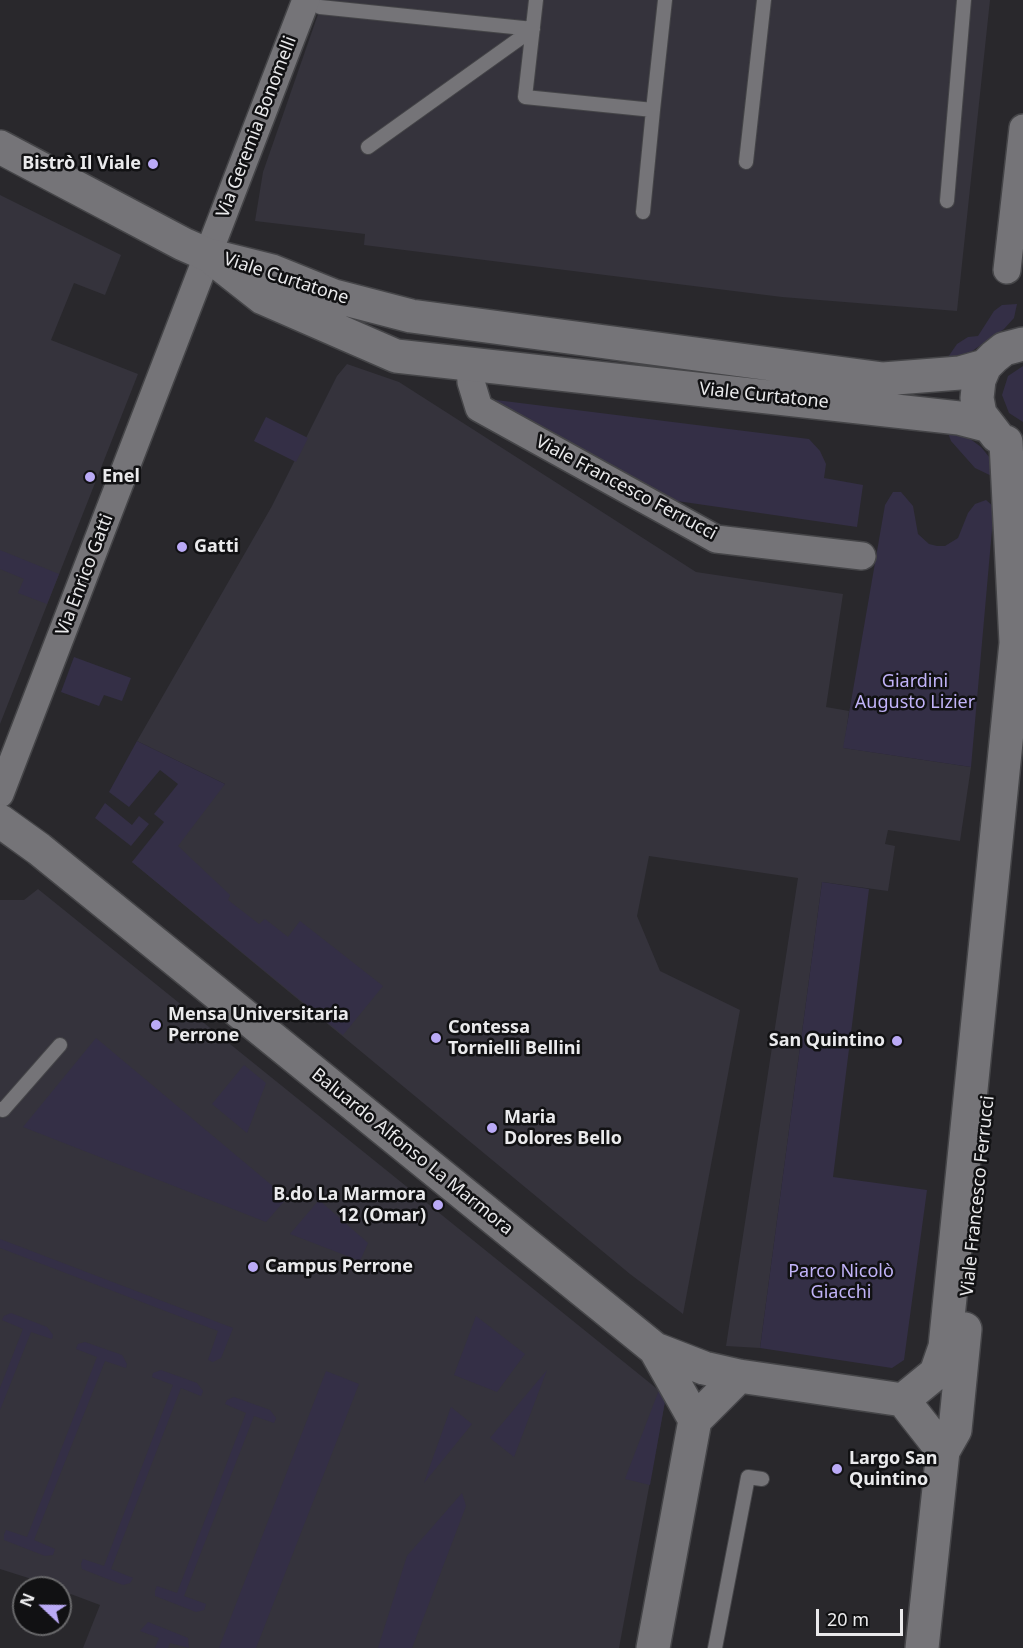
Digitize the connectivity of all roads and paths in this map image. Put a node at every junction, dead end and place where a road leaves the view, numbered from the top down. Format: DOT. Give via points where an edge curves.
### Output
graph roads {
  1 [pos="536,0"];
  2 [pos="665,0"];
  3 [pos="764,0"];
  4 [pos="964,0"];
  5 [pos="313,3"];
  6 [pos="533,29"];
  7 [pos="653,110"];
  8 [pos="1023,128"];
  9 [pos="0,147"];
  10 [pos="368,147"];
  11 [pos="746,162"];
  12 [pos="947,201"];
  13 [pos="643,212"];
  14 [pos="208,255"];
  15 [pos="1007,270"];
  16 [pos="1022,341"];
  17 [pos="470,364"];
  18 [pos="985,366"];
  19 [pos="1005,438"];
  20 [pos="862,556"];
  21 [pos="1023,742"];
  22 [pos="0,794"];
  23 [pos="0,821"];
  24 [pos="60,1045"];
  25 [pos="0,1109"];
  26 [pos="655,1349"];
  27 [pos="739,1376"];
  28 [pos="903,1400"];
  29 [pos="695,1420"];
  30 [pos="943,1451"];
  31 [pos="762,1479"];
  32 [pos="653,1648"];
  33 [pos="715,1648"];
  34 [pos="925,1648"];
  1 -- 6 [label="lane"];
  2 -- 7 [label="lane"];
  3 -- 11 [label="lane"];
  4 -- 12 [label="lane"];
  5 -- 6 [label="lane"];
  5 -- 14 [label="street, Via Geremia Bonomelli"];
  6 -- 7 [label="lane" via="525,97"];
  6 -- 10 [label="lane"];
  7 -- 13 [label="lane"];
  8 -- 15 [label="street"];
  9 -- 14 [label="street"];
  14 -- 17 [label="street, Viale Curtatone" via="263,298 396,356"];
  14 -- 18 [label="street, Viale Curtatone" via="272,271 334,296 411,316 883,379 960,373"];
  14 -- 22 [label="street, Via Enrico Gatti"];
  16 -- 18 [label="street"];
  17 -- 19 [label="street, Viale Curtatone" via="947,416"];
  17 -- 20 [label="street, Viale Francesco Ferrucci" via="479,408 716,539"];
  18 -- 19 [label="street, Viale Francesco Ferrucci" via="976,398"];
  19 -- 28 [label="street, Viale Francesco Ferrucci" via="1016,643 945,1347 936,1373"];
  21 -- 30 [label="street, Viale Francesco Ferrucci" via="955,1430"];
  23 -- 26 [label="street, Baluardo Alfonso La Marmora" via="49,856"];
  24 -- 25 [label="lane"];
  26 -- 27 [label="street, Baluardo Alfonso La Marmora" via="704,1368"];
  26 -- 29 [label="street, Baluardo Alfonso La Marmora"];
  27 -- 28 [label="street"];
  27 -- 29 [label="street"];
  28 -- 30 [label="street"];
  29 -- 32 [label="street"];
  30 -- 34 [label="street, Viale Francesco Ferrucci"];
  31 -- 33 [label="lane" via="748,1477"];
}
